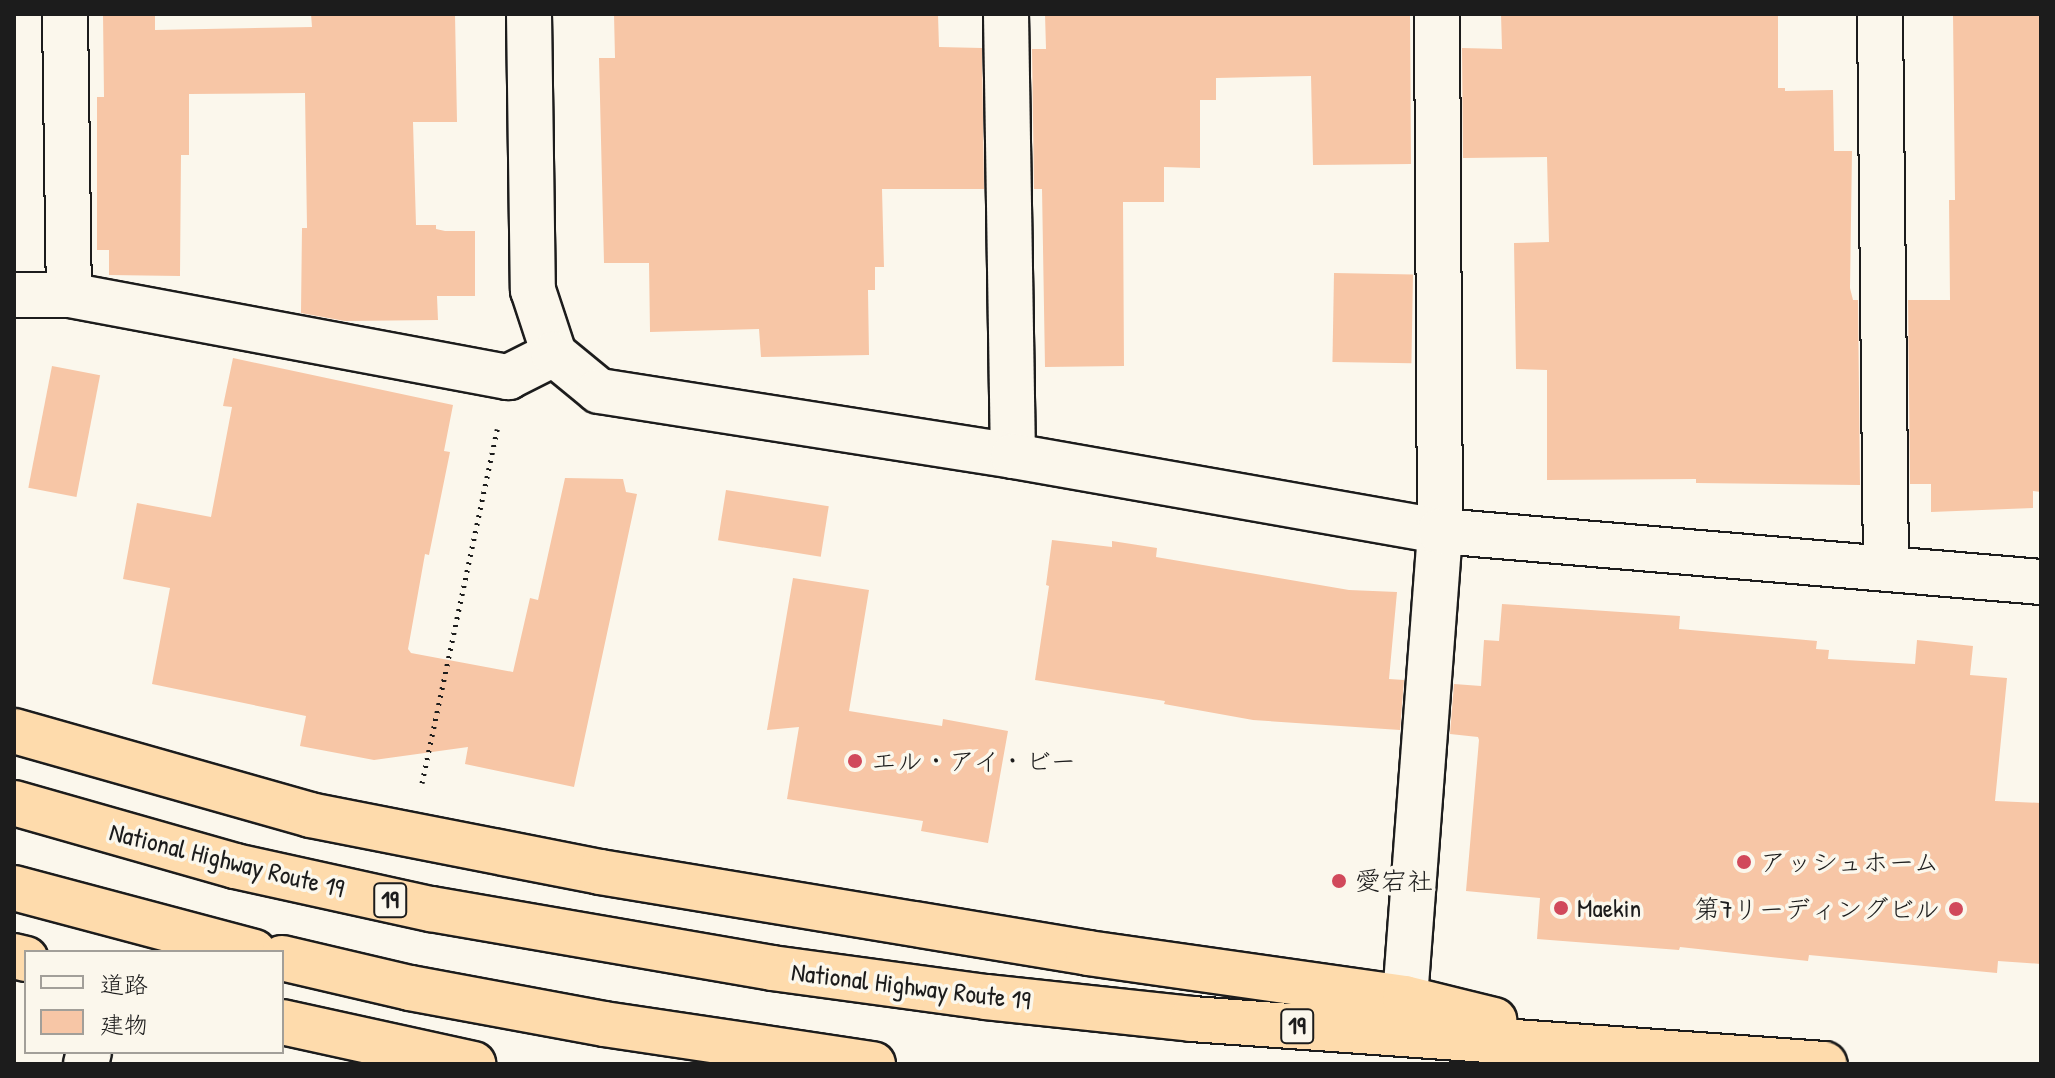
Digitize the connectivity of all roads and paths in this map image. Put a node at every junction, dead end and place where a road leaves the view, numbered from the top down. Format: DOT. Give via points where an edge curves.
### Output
graph roads {
  1 [pos="65,14"];
  2 [pos="529,14"];
  3 [pos="1006,14"];
  4 [pos="1437,14"];
  5 [pos="1880,14"];
  6 [pos="14,295"];
  7 [pos="69,295"];
  8 [pos="554,354"];
  9 [pos="508,377"];
  10 [pos="1013,456"];
  11 [pos="1440,531"];
  12 [pos="1886,567"];
  13 [pos="2041,582"];
  14 [pos="14,731"];
  15 [pos="14,803"];
  16 [pos="412,835"];
  17 [pos="14,888"];
  18 [pos="246,950"];
  19 [pos="284,958"];
  20 [pos="1405,998"];
  21 [pos="284,1022"];
  22 [pos="1612,1049"];
  23 [pos="473,1064"];
  24 [pos="873,1064"];
  25 [pos="1824,1064"];
  1 -- 7 [label="street"];
  2 -- 8 [label="street" via="533,290"];
  3 -- 10 [label="street"];
  4 -- 11 [label="street"];
  5 -- 12 [label="street"];
  6 -- 7 [label="street"];
  7 -- 9 [label="street"];
  8 -- 9 [label="street"];
  8 -- 10 [label="street" via="599,391"];
  9 -- 16 [label="path"];
  10 -- 11 [label="street"];
  11 -- 12 [label="street"];
  11 -- 20 [label="street"];
  12 -- 13 [label="street"];
  14 -- 16 [label="highway" via="310,815"];
  15 -- 22 [label="highway, National Highway Route 19 / 19" via="235,866 619,944 986,997 1192,1019"];
  16 -- 20 [label="highway" via="785,904"];
  17 -- 18 [label="highway"];
  19 -- 24 [label="highway" via="604,1024"];
  20 -- 22 [label="highway"];
  21 -- 23 [label="highway"];
  22 -- 25 [label="highway, National Highway Route 19 / 19"];
}
